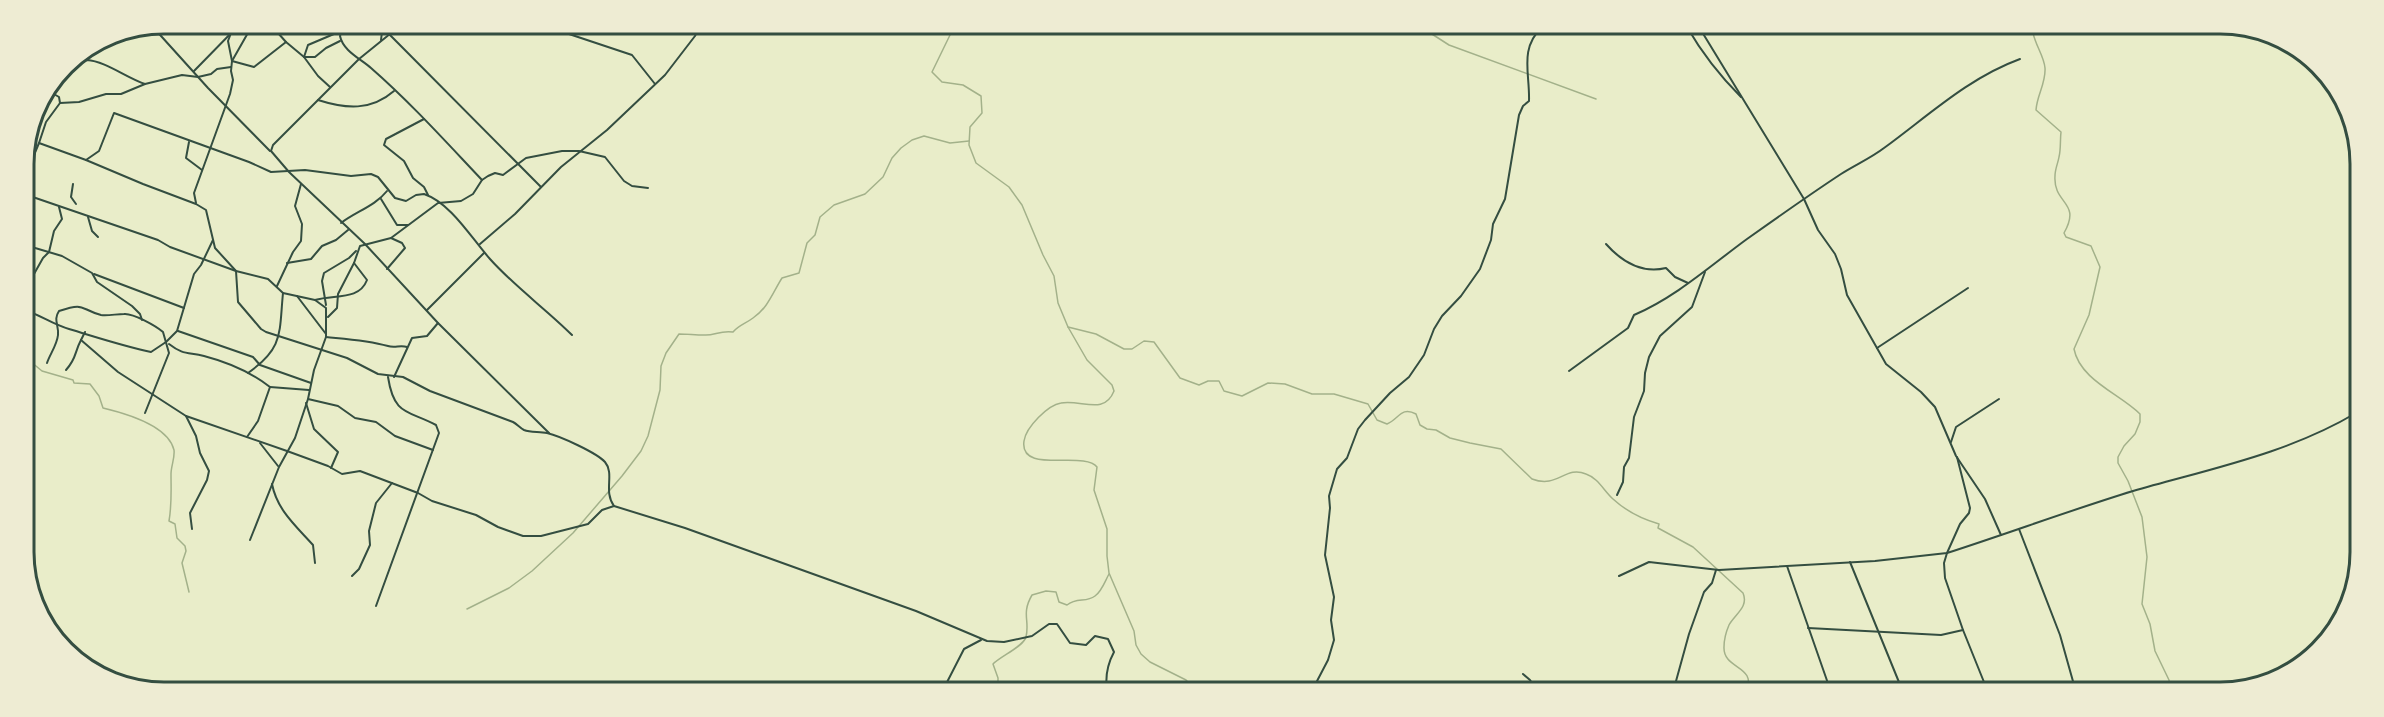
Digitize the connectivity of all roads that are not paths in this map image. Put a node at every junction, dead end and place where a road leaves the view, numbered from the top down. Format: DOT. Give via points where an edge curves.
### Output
graph roads {
  1 [pos="160,34"];
  2 [pos="230,34"];
  3 [pos="231,34"];
  4 [pos="247,34"];
  5 [pos="279,34"];
  6 [pos="333,34"];
  7 [pos="340,34"];
  8 [pos="381,34"];
  9 [pos="390,34"];
  10 [pos="569,34"];
  11 [pos="696,34"];
  12 [pos="1535,34"];
  13 [pos="1692,34"];
  14 [pos="1703,34"];
  15 [pos="381,40"];
  16 [pos="341,41"];
  17 [pos="286,42"];
  18 [pos="304,57"];
  19 [pos="359,59"];
  20 [pos="2020,59"];
  21 [pos="86,60"];
  22 [pos="232,61"];
  23 [pos="231,66"];
  24 [pos="194,71"];
  25 [pos="198,77"];
  26 [pos="145,84"];
  27 [pos="656,84"];
  28 [pos="330,87"];
  29 [pos="394,91"];
  30 [pos="55,94"];
  31 [pos="318,100"];
  32 [pos="1745,101"];
  33 [pos="60,103"];
  34 [pos="226,106"];
  35 [pos="424,119"];
  36 [pos="189,141"];
  37 [pos="39,143"];
  38 [pos="210,149"];
  39 [pos="36,151"];
  40 [pos="271,152"];
  41 [pos="579,152"];
  42 [pos="86,160"];
  43 [pos="517,163"];
  44 [pos="202,170"];
  45 [pos="289,172"];
  46 [pos="482,180"];
  47 [pos="301,183"];
  48 [pos="73,184"];
  49 [pos="541,187"];
  50 [pos="648,188"];
  51 [pos="388,190"];
  52 [pos="428,195"];
  53 [pos="35,198"];
  54 [pos="381,199"];
  55 [pos="1804,199"];
  56 [pos="438,202"];
  57 [pos="76,204"];
  58 [pos="196,204"];
  59 [pos="59,207"];
  60 [pos="88,217"];
  61 [pos="341,222"];
  62 [pos="410,225"];
  63 [pos="348,229"];
  64 [pos="98,237"];
  65 [pos="391,238"];
  66 [pos="213,240"];
  67 [pos="365,244"];
  68 [pos="480,244"];
  69 [pos="1606,244"];
  70 [pos="35,248"];
  71 [pos="357,249"];
  72 [pos="49,252"];
  73 [pos="485,253"];
  74 [pos="203,259"];
  75 [pos="287,263"];
  76 [pos="354,263"];
  77 [pos="387,269"];
  78 [pos="236,271"];
  79 [pos="1704,272"];
  80 [pos="35,273"];
  81 [pos="92,273"];
  82 [pos="1689,283"];
  83 [pos="277,286"];
  84 [pos="1968,288"];
  85 [pos="283,292"];
  86 [pos="296,295"];
  87 [pos="338,296"];
  88 [pos="324,297"];
  89 [pos="315,300"];
  90 [pos="184,308"];
  91 [pos="326,308"];
  92 [pos="427,310"];
  93 [pos="35,314"];
  94 [pos="327,318"];
  95 [pos="142,321"];
  96 [pos="55,323"];
  97 [pos="438,323"];
  98 [pos="177,331"];
  99 [pos="85,332"];
  100 [pos="326,335"];
  101 [pos="572,335"];
  102 [pos="280,336"];
  103 [pos="81,340"];
  104 [pos="166,342"];
  105 [pos="407,347"];
  106 [pos="1877,348"];
  107 [pos="322,350"];
  108 [pos="47,363"];
  109 [pos="260,364"];
  110 [pos="66,370"];
  111 [pos="1569,371"];
  112 [pos="248,373"];
  113 [pos="393,376"];
  114 [pos="388,377"];
  115 [pos="311,383"];
  116 [pos="270,387"];
  117 [pos="309,390"];
  118 [pos="153,396"];
  119 [pos="1999,399"];
  120 [pos="307,401"];
  121 [pos="145,413"];
  122 [pos="186,416"];
  123 [pos="2350,416"];
  124 [pos="549,433"];
  125 [pos="247,437"];
  126 [pos="258,441"];
  127 [pos="1951,442"];
  128 [pos="434,450"];
  129 [pos="287,451"];
  130 [pos="1956,456"];
  131 [pos="279,467"];
  132 [pos="331,468"];
  133 [pos="392,483"];
  134 [pos="272,484"];
  135 [pos="418,493"];
  136 [pos="1617,495"];
  137 [pos="614,506"];
  138 [pos="192,529"];
  139 [pos="2019,529"];
  140 [pos="2001,535"];
  141 [pos="250,540"];
  142 [pos="1947,553"];
  143 [pos="1850,562"];
  144 [pos="315,563"];
  145 [pos="1787,566"];
  146 [pos="1716,570"];
  147 [pos="352,576"];
  148 [pos="1619,576"];
  149 [pos="376,606"];
  150 [pos="1808,628"];
  151 [pos="1877,630"];
  152 [pos="1963,630"];
  153 [pos="983,640"];
  154 [pos="1522,674"];
  155 [pos="947,682"];
  156 [pos="1107,682"];
  157 [pos="1317,682"];
  158 [pos="1531,682"];
  159 [pos="1676,682"];
  160 [pos="1827,682"];
  161 [pos="1899,682"];
  162 [pos="1984,682"];
  163 [pos="2073,682"];
  1 -- 24 [label="street"];
  2 -- 24 [label="street"];
  3 -- 22 [label="street"];
  4 -- 22 [label="street"];
  5 -- 17 [label="street"];
  6 -- 18 [label="street" via="308,45"];
  7 -- 16 [label="street"];
  8 -- 15 [label="street"];
  9 -- 15 [label="street"];
  9 -- 43 [label="street"];
  10 -- 27 [label="street" via="632,55"];
  11 -- 27 [label="street"];
  12 -- 157 [label="street" via="1527,48 1529,100 1521,111 1505,199 1480,269 1442,316 1410,377 1389,393 1358,429 1347,458 1337,469 1329,496 1325,555 1334,597 1334,640"];
  13 -- 32 [label="street" via="1717,72"];
  14 -- 32 [label="street"];
  15 -- 19 [label="street"];
  16 -- 18 [label="street" via="315,57"];
  16 -- 19 [label="street"];
  17 -- 18 [label="street"];
  17 -- 22 [label="street" via="254,67"];
  18 -- 28 [label="street"];
  19 -- 28 [label="street"];
  19 -- 29 [label="street"];
  20 -- 55 [label="street" via="1963,89 1882,150"];
  21 -- 26 [label="street"];
  22 -- 23 [label="street"];
  23 -- 25 [label="street"];
  23 -- 34 [label="street" via="233,84"];
  24 -- 25 [label="street"];
  25 -- 26 [label="street" via="182,75"];
  25 -- 34 [label="street"];
  26 -- 33 [label="street" via="122,94"];
  27 -- 41 [label="street"];
  28 -- 31 [label="street"];
  29 -- 31 [label="street" via="377,103 364,106 345,107"];
  29 -- 35 [label="street"];
  30 -- 33 [label="street"];
  31 -- 40 [label="street" via="273,145"];
  32 -- 55 [label="street"];
  33 -- 37 [label="street" via="46,122"];
  34 -- 38 [label="street"];
  34 -- 40 [label="street"];
  35 -- 46 [label="street"];
  35 -- 52 [label="street" via="386,139 384,145 404,161"];
  36 -- 38 [label="street"];
  36 -- 42 [label="street" via="114,113 99,152"];
  36 -- 44 [label="street" via="186,158"];
  37 -- 39 [label="street"];
  37 -- 42 [label="street"];
  38 -- 44 [label="street"];
  38 -- 45 [label="street" via="266,171"];
  40 -- 45 [label="street"];
  41 -- 43 [label="street" via="553,152"];
  41 -- 49 [label="street"];
  41 -- 50 [label="street" via="605,157 624,181"];
  42 -- 58 [label="street"];
  43 -- 46 [label="street" via="504,175 492,174"];
  43 -- 49 [label="street"];
  44 -- 58 [label="street" via="194,193"];
  45 -- 47 [label="street"];
  45 -- 51 [label="street" via="371,174"];
  46 -- 56 [label="street" via="469,197"];
  47 -- 61 [label="street"];
  47 -- 75 [label="street" via="295,206 302,224 301,241"];
  48 -- 57 [label="street" via="71,197"];
  49 -- 68 [label="street"];
  51 -- 52 [label="street" via="401,201"];
  51 -- 54 [label="street"];
  52 -- 56 [label="street"];
  53 -- 59 [label="street"];
  54 -- 61 [label="street"];
  54 -- 62 [label="street" via="397,225"];
  55 -- 79 [label="street"];
  55 -- 106 [label="street" via="1841,269 1847,295"];
  56 -- 62 [label="street"];
  56 -- 68 [label="street"];
  58 -- 66 [label="street" via="209,213"];
  59 -- 60 [label="street"];
  59 -- 72 [label="street" via="62,219 54,231"];
  60 -- 64 [label="street"];
  60 -- 74 [label="street"];
  61 -- 63 [label="street"];
  62 -- 65 [label="street"];
  63 -- 67 [label="street"];
  63 -- 75 [label="street" via="322,246 311,259"];
  65 -- 67 [label="street"];
  65 -- 77 [label="street" via="405,248"];
  66 -- 74 [label="street"];
  66 -- 78 [label="street" via="220,256"];
  67 -- 71 [label="street"];
  67 -- 77 [label="street"];
  68 -- 73 [label="street"];
  69 -- 82 [label="street" via="1628,264 1644,270 1666,268 1675,278"];
  70 -- 72 [label="street"];
  71 -- 76 [label="street"];
  71 -- 88 [label="street" via="324,273"];
  72 -- 80 [label="street"];
  72 -- 81 [label="street"];
  73 -- 92 [label="street"];
  73 -- 101 [label="street"];
  74 -- 78 [label="street"];
  74 -- 90 [label="street"];
  75 -- 83 [label="street"];
  76 -- 87 [label="street"];
  76 -- 87 [label="street" via="366,284 353,295"];
  77 -- 92 [label="street"];
  78 -- 83 [label="street" via="264,278"];
  78 -- 102 [label="street" via="236,295 241,306 261,329"];
  79 -- 82 [label="street"];
  79 -- 136 [label="street" via="1692,307 1660,336 1649,357 1644,390 1634,417 1629,458"];
  81 -- 90 [label="street"];
  81 -- 95 [label="street" via="97,282 132,306"];
  82 -- 111 [label="street" via="1631,316 1628,328"];
  83 -- 85 [label="street"];
  84 -- 106 [label="street"];
  85 -- 86 [label="street"];
  85 -- 102 [label="street"];
  86 -- 89 [label="street"];
  86 -- 100 [label="street"];
  87 -- 88 [label="street"];
  87 -- 94 [label="street" via="337,308"];
  88 -- 89 [label="street"];
  88 -- 91 [label="street"];
  89 -- 91 [label="street"];
  90 -- 98 [label="street"];
  91 -- 94 [label="street"];
  92 -- 97 [label="street"];
  93 -- 96 [label="street"];
  94 -- 100 [label="street"];
  95 -- 96 [label="street" via="126,313 102,315 74,306 59,311"];
  95 -- 104 [label="street" via="163,332"];
  96 -- 99 [label="street"];
  96 -- 108 [label="street" via="58,333"];
  97 -- 105 [label="street" via="427,336 412,338"];
  97 -- 124 [label="street"];
  98 -- 104 [label="street"];
  98 -- 109 [label="street" via="253,357"];
  99 -- 103 [label="street"];
  99 -- 104 [label="street" via="151,352"];
  100 -- 105 [label="street"];
  100 -- 107 [label="street"];
  102 -- 107 [label="street"];
  102 -- 109 [label="street" via="276,347"];
  103 -- 110 [label="street" via="75,361"];
  103 -- 118 [label="street"];
  104 -- 112 [label="street" via="180,352 204,356"];
  104 -- 118 [label="street" via="169,353"];
  105 -- 113 [label="street"];
  106 -- 127 [label="street" via="1886,364 1929,399"];
  107 -- 114 [label="street"];
  107 -- 115 [label="street"];
  109 -- 112 [label="street"];
  109 -- 115 [label="street"];
  112 -- 116 [label="street"];
  113 -- 114 [label="street"];
  113 -- 124 [label="street" via="513,422 524,430"];
  114 -- 128 [label="street" via="394,401 405,412 439,429"];
  115 -- 117 [label="street"];
  116 -- 117 [label="street"];
  116 -- 125 [label="street" via="258,421"];
  117 -- 120 [label="street"];
  118 -- 121 [label="street"];
  118 -- 122 [label="street"];
  119 -- 127 [label="street" via="1956,427"];
  120 -- 128 [label="street" via="338,406 355,417 376,422 395,436"];
  120 -- 129 [label="street"];
  120 -- 132 [label="street" via="314,429 338,452"];
  122 -- 125 [label="street"];
  122 -- 138 [label="street" via="208,471 190,513"];
  123 -- 139 [label="street" via="2276,451"];
  124 -- 137 [label="street" via="607,464 609,500"];
  125 -- 126 [label="street"];
  126 -- 129 [label="street"];
  126 -- 131 [label="street"];
  127 -- 130 [label="street"];
  128 -- 135 [label="street"];
  129 -- 131 [label="street"];
  129 -- 132 [label="street"];
  130 -- 140 [label="street" via="1985,499"];
  130 -- 142 [label="street" via="1970,508"];
  131 -- 134 [label="street"];
  132 -- 133 [label="street" via="342,474 360,471"];
  133 -- 135 [label="street"];
  133 -- 147 [label="street" via="376,503 370,545"];
  134 -- 141 [label="street"];
  134 -- 144 [label="street" via="278,503 313,545"];
  135 -- 137 [label="street" via="512,532 531,536 588,524 602,510"];
  135 -- 149 [label="street"];
  137 -- 153 [label="street" via="916,611"];
  139 -- 140 [label="street"];
  139 -- 163 [label="street" via="2053,613"];
  140 -- 142 [label="street"];
  142 -- 143 [label="street"];
  142 -- 152 [label="street" via="1943,571"];
  143 -- 145 [label="street"];
  143 -- 151 [label="street"];
  145 -- 146 [label="street"];
  145 -- 150 [label="street"];
  146 -- 148 [label="street" via="1649,562"];
  146 -- 159 [label="street" via="1704,592"];
  150 -- 151 [label="street"];
  150 -- 160 [label="street"];
  151 -- 152 [label="street" via="1941,635"];
  151 -- 161 [label="street"];
  152 -- 162 [label="street"];
  153 -- 155 [label="street" via="964,649"];
  153 -- 156 [label="street" via="1004,642 1032,636 1049,624 1057,624 1073,644 1086,645 1095,636 1108,639 1114,652 1107,667"];
  154 -- 158 [label="street"];
}
